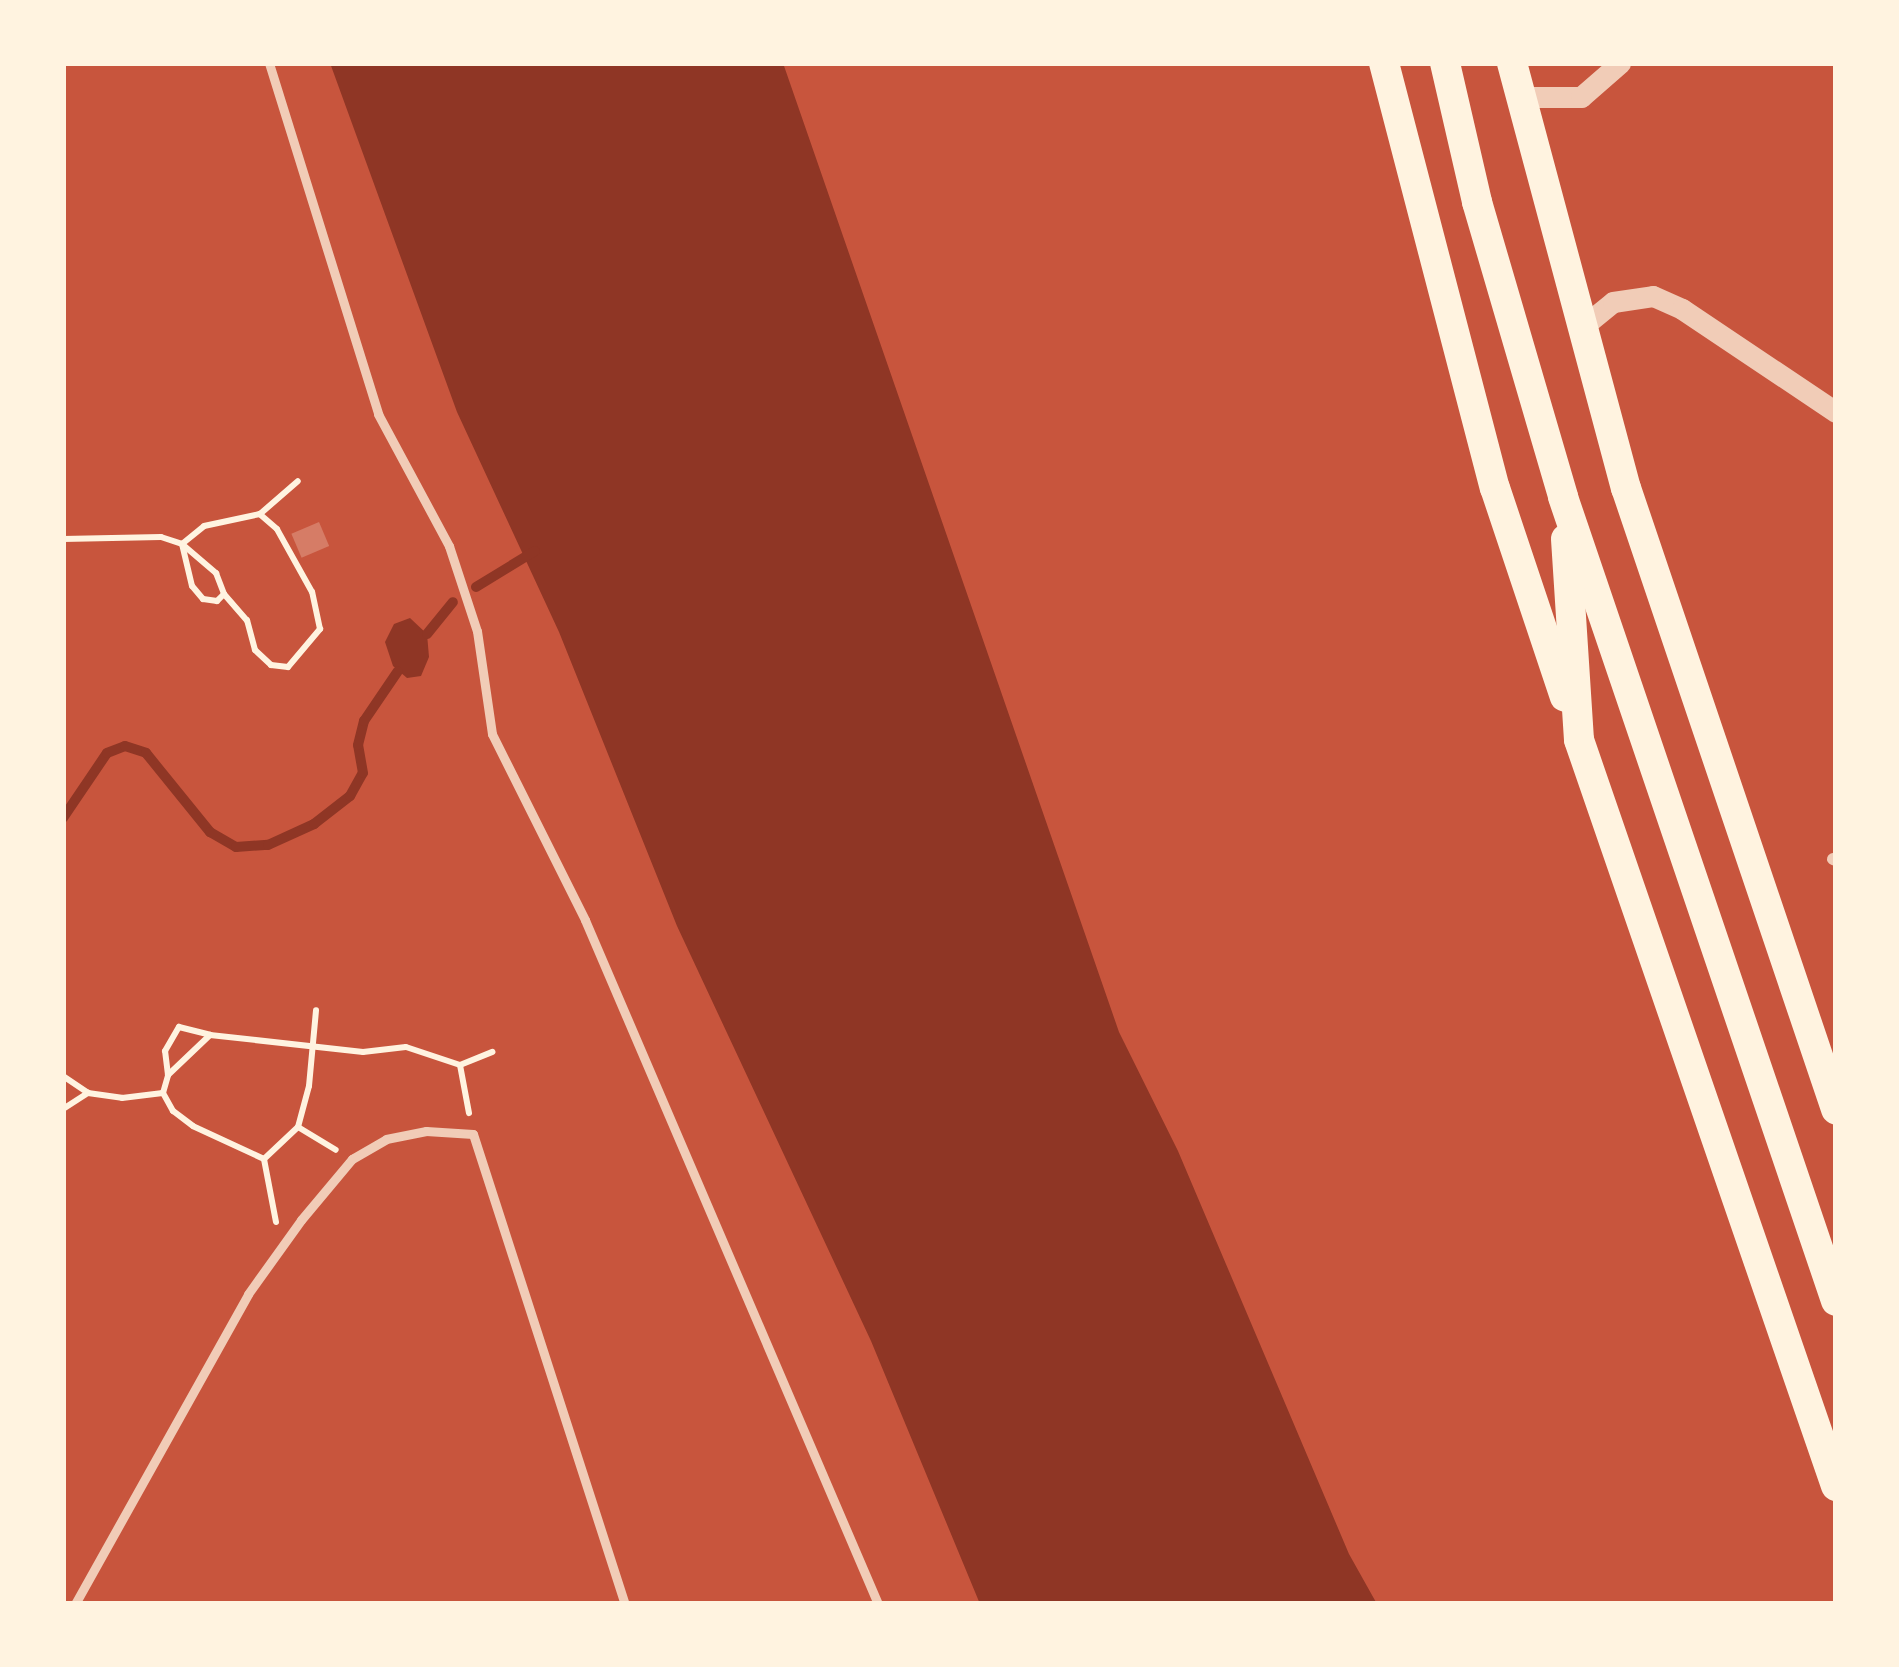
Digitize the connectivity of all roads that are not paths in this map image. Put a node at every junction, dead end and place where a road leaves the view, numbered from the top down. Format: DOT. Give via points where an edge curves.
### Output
graph roads {
  1 [pos="269,63"];
  2 [pos="1384,63"];
  3 [pos="1445,63"];
  4 [pos="1512,63"];
  5 [pos="1620,63"];
  6 [pos="1520,97"];
  7 [pos="1581,328"];
  8 [pos="1836,412"];
  9 [pos="1563,497"];
  10 [pos="1579,740"];
  11 [pos="1836,1109"];
  12 [pos="1836,1301"];
  13 [pos="1836,1486"];
  14 [pos="75,1604"];
  15 [pos="625,1604"];
  16 [pos="878,1604"];
  1 -- 16 [label="lane" via="378,414 456,568 477,632 492,734 586,920"];
  2 -- 10 [label="highway" via="1495,488"];
  3 -- 9 [label="highway"];
  4 -- 6 [label="highway"];
  5 -- 6 [label="street" via="1581,97"];
  6 -- 7 [label="highway"];
  7 -- 8 [label="street" via="1613,302 1653,296"];
  7 -- 11 [label="highway" via="1626,488"];
  9 -- 10 [label="highway"];
  9 -- 12 [label="highway"];
  10 -- 13 [label="highway"];
  14 -- 15 [label="lane" via="282,1247 352,1159 386,1139 426,1131 473,1134"];
}
